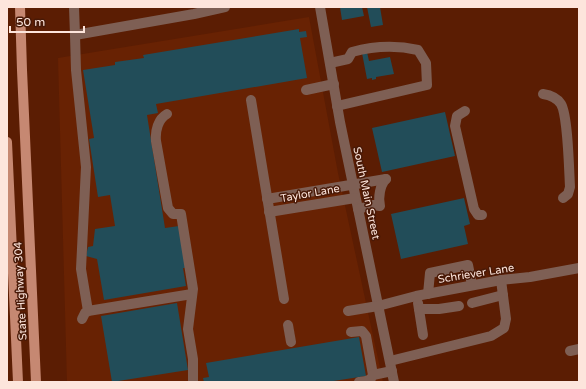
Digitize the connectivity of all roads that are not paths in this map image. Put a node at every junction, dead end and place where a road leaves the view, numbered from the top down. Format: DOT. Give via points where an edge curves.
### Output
graph roads {
  1 [pos="20,7"];
  2 [pos="74,7"];
  3 [pos="225,7"];
  4 [pos="320,7"];
  5 [pos="193,10"];
  6 [pos="74,35"];
  7 [pos="330,63"];
  8 [pos="334,84"];
  9 [pos="306,90"];
  10 [pos="543,94"];
  11 [pos="251,100"];
  12 [pos="337,106"];
  13 [pos="465,111"];
  14 [pos="167,114"];
  15 [pos="7,142"];
  16 [pos="353,184"];
  17 [pos="267,198"];
  18 [pos="355,198"];
  19 [pos="563,198"];
  20 [pos="358,209"];
  21 [pos="269,212"];
  22 [pos="482,215"];
  23 [pos="579,268"];
  24 [pos="501,280"];
  25 [pos="472,285"];
  26 [pos="192,294"];
  27 [pos="428,294"];
  28 [pos="503,295"];
  29 [pos="416,296"];
  30 [pos="284,299"];
  31 [pos="472,303"];
  32 [pos="378,306"];
  33 [pos="459,306"];
  34 [pos="419,309"];
  35 [pos="348,311"];
  36 [pos="288,325"];
  37 [pos="351,332"];
  38 [pos="423,335"];
  39 [pos="291,342"];
  40 [pos="391,366"];
  41 [pos="373,375"];
  42 [pos="18,382"];
  43 [pos="36,382"];
  44 [pos="193,382"];
  45 [pos="359,382"];
  46 [pos="394,382"];
  1 -- 43 [label="main road, State Highway 304"];
  2 -- 6 [label="street"];
  3 -- 5 [label="street"];
  4 -- 7 [label="street, South Main Street"];
  5 -- 6 [label="street"];
  6 -- 26 [label="street" via="86,167 81,269 85,315"];
  7 -- 8 [label="street, South Main Street"];
  7 -- 12 [label="street" via="348,59 352,52 366,48 402,47 418,50 426,63 427,85"];
  8 -- 9 [label="street"];
  8 -- 12 [label="street, South Main Street"];
  10 -- 19 [label="street" via="555,98 565,115 570,187 568,194"];
  11 -- 17 [label="street"];
  12 -- 16 [label="street, South Main Street"];
  13 -- 22 [label="street" via="457,116 455,126 474,209 478,215"];
  14 -- 26 [label="street" via="160,120 156,141 168,208 173,214 181,214"];
  15 -- 42 [label="main road, State Highway 304"];
  16 -- 17 [label="street, Taylor Lane"];
  16 -- 18 [label="street, South Main Street"];
  16 -- 20 [label="street, Taylor Lane" via="386,179 382,184 380,206"];
  17 -- 21 [label="street"];
  18 -- 20 [label="street, South Main Street"];
  18 -- 21 [label="street, Taylor Lane"];
  20 -- 32 [label="street, South Main Street"];
  21 -- 30 [label="street"];
  23 -- 24 [label="street, Schriever Lane"];
  24 -- 25 [label="street, Schriever Lane"];
  24 -- 28 [label="street"];
  25 -- 27 [label="street, Schriever Lane"];
  25 -- 27 [label="street" via="468,265 430,273"];
  26 -- 44 [label="street" via="188,329 193,359"];
  27 -- 29 [label="street, Schriever Lane"];
  28 -- 31 [label="street"];
  28 -- 40 [label="street" via="506,319 504,328 491,336"];
  29 -- 32 [label="street, Schriever Lane"];
  29 -- 34 [label="street"];
  32 -- 35 [label="street, Schriever Lane"];
  32 -- 40 [label="street, South Main Street"];
  33 -- 34 [label="street"];
  34 -- 38 [label="street"];
  36 -- 39 [label="street"];
  37 -- 41 [label="street" via="362,331 366,336"];
  40 -- 41 [label="street"];
  40 -- 46 [label="street, South Main Street"];
  41 -- 45 [label="street" via="369,380"];
}
